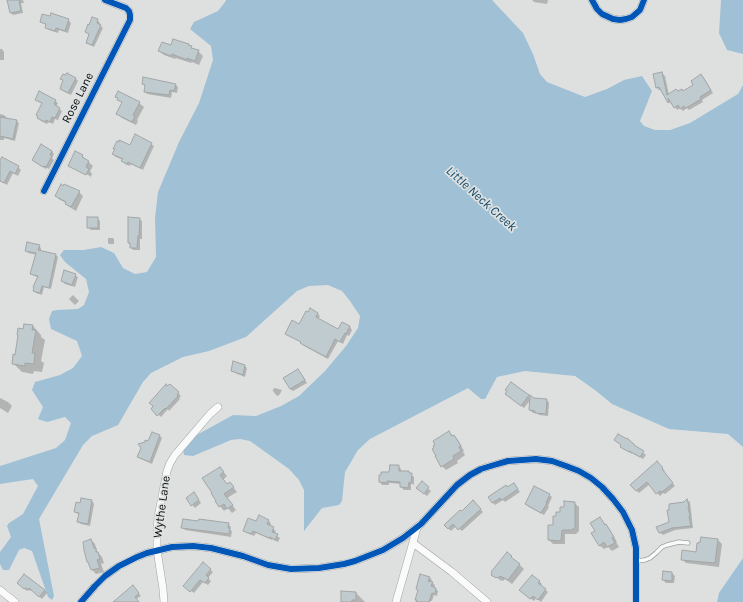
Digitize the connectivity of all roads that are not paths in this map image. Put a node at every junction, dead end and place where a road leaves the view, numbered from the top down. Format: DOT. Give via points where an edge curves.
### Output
graph roads {
  1 [pos="105,0"];
  2 [pos="592,0"];
  3 [pos="644,0"];
  4 [pos="44,191"];
  5 [pos="218,407"];
  6 [pos="417,528"];
  7 [pos="413,542"];
  8 [pos="688,542"];
  9 [pos="157,550"];
  10 [pos="636,561"];
  11 [pos="0,590"];
  12 [pos="16,602"];
  13 [pos="81,602"];
  14 [pos="164,602"];
  15 [pos="396,602"];
  16 [pos="487,602"];
  17 [pos="636,602"];
  1 -- 4 [label="street, Rose Lane" via="126,8 130,20"];
  2 -- 3 [label="street" via="602,14 620,20 632,17 640,10"];
  5 -- 9 [label="street, Wythe Lane" via="170,462 158,517"];
  6 -- 7 [label="street"];
  6 -- 9 [label="street" via="389,547 355,561 308,569 277,567 211,548 193,546"];
  6 -- 10 [label="street" via="457,485 476,472 508,461 552,461 591,478 613,499 632,530"];
  7 -- 15 [label="street"];
  7 -- 16 [label="street"];
  8 -- 10 [label="lane" via="667,545 650,558"];
  9 -- 13 [label="street" via="119,566 105,576"];
  9 -- 14 [label="street, Wythe Lane"];
  10 -- 17 [label="street"];
  11 -- 12 [label="street"];
}
